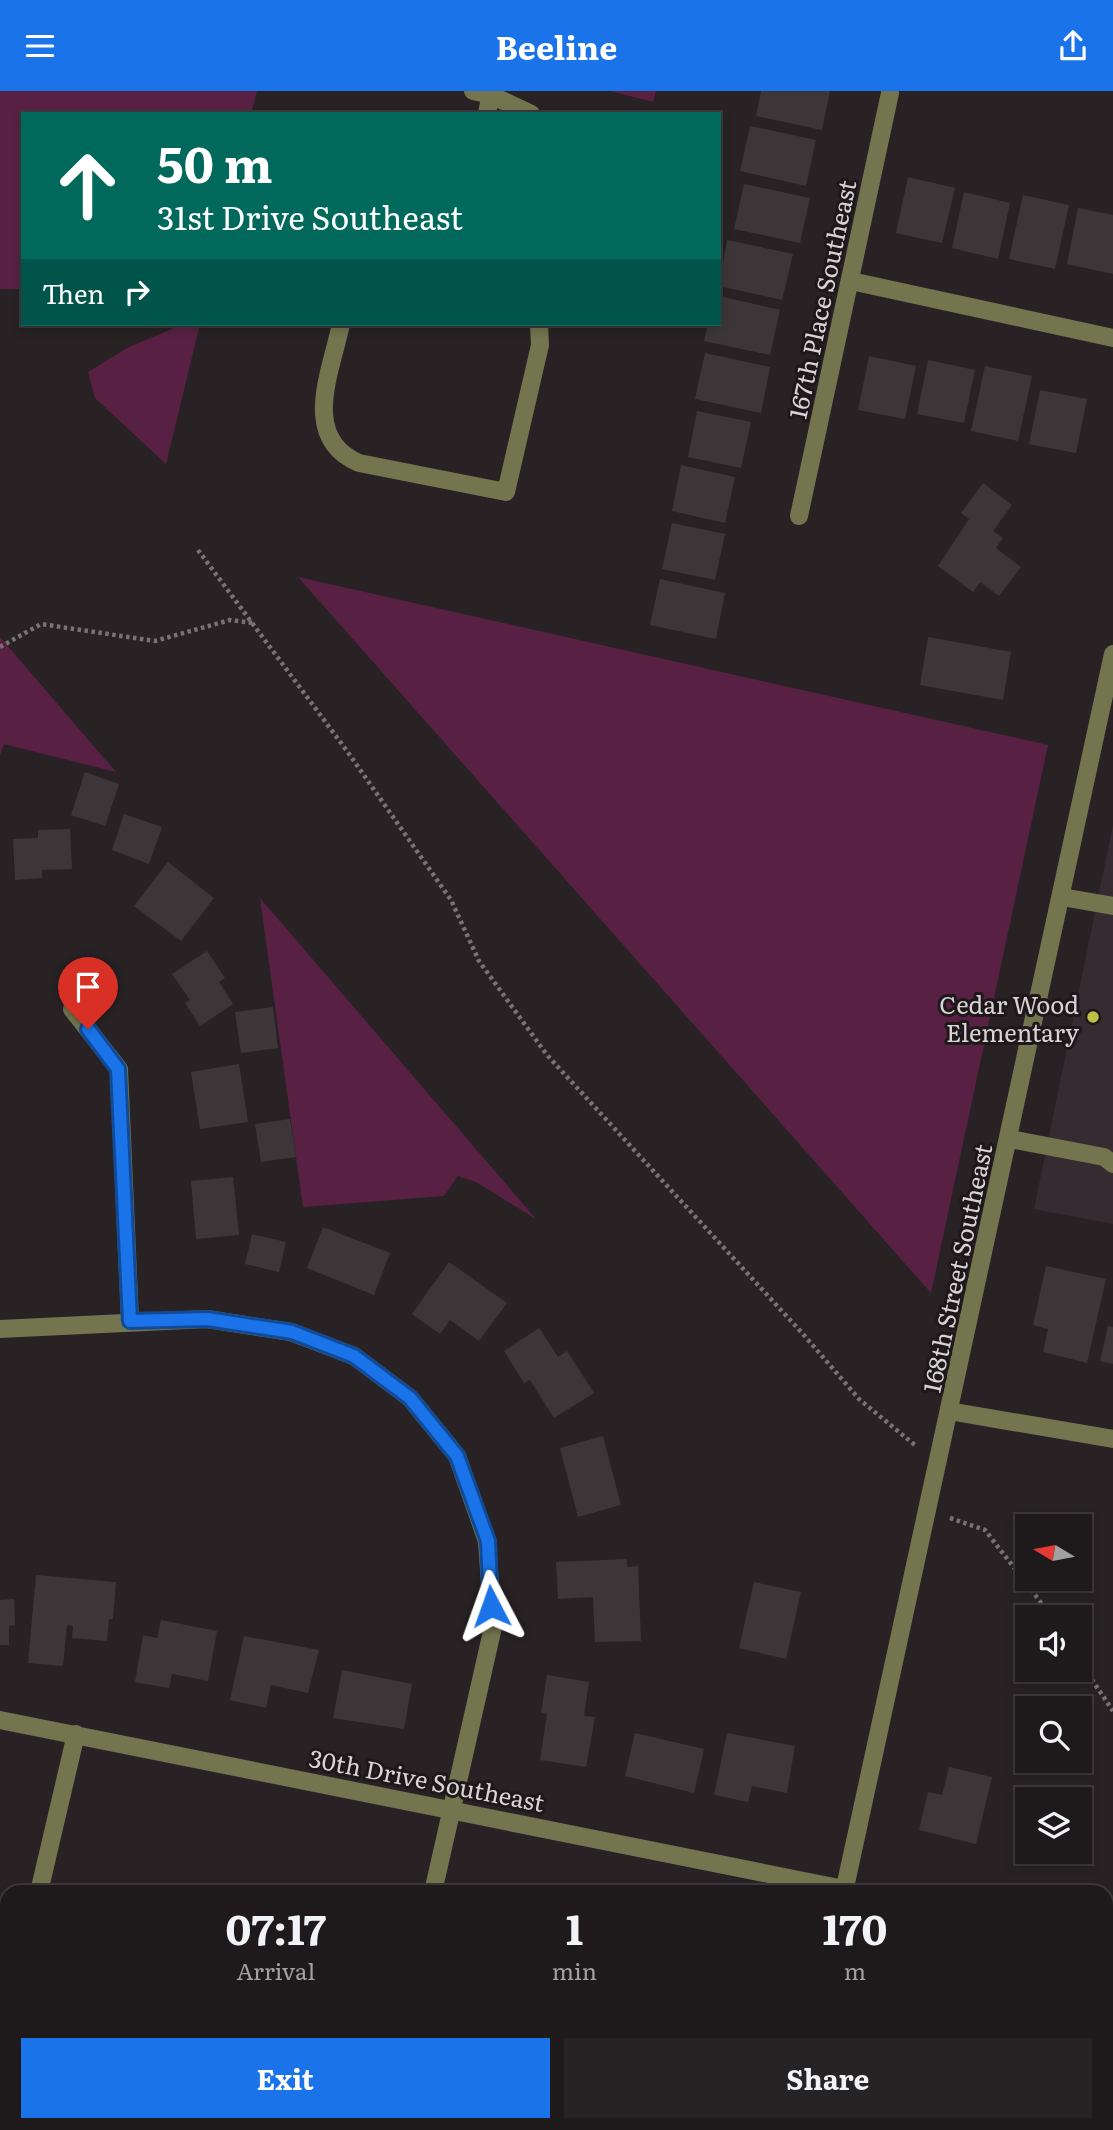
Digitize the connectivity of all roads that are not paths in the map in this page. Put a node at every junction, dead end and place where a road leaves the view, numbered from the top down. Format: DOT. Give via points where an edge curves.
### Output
graph roads {
  1 [pos="485,92"];
  2 [pos="890,93"];
  3 [pos="487,112"];
  4 [pos="527,112"];
  5 [pos="851,281"];
  6 [pos="341,326"];
  7 [pos="539,326"];
  8 [pos="1113,338"];
  9 [pos="799,516"];
  10 [pos="1113,655"];
  11 [pos="1062,897"];
  12 [pos="1113,906"];
  13 [pos="72,1009"];
  14 [pos="1010,1139"];
  15 [pos="1113,1164"];
  16 [pos="130,1321"];
  17 [pos="0,1329"];
  18 [pos="949,1411"];
  19 [pos="1113,1439"];
  20 [pos="0,1720"];
  21 [pos="76,1734"];
  22 [pos="452,1809"];
  23 [pos="41,1885"];
  24 [pos="435,1885"];
  25 [pos="815,1885"];
  26 [pos="845,1885"];
  1 -- 3 [label="street"];
  1 -- 4 [label="street"];
  2 -- 5 [label="street, 167th Place Southeast"];
  5 -- 8 [label="street"];
  5 -- 9 [label="street, 167th Place Southeast"];
  6 -- 7 [label="street" via="322,417 341,455 359,463 506,492 540,345"];
  10 -- 11 [label="street, 168th Street Southeast"];
  11 -- 12 [label="street"];
  11 -- 14 [label="street, 168th Street Southeast"];
  13 -- 16 [label="street" via="118,1069"];
  14 -- 15 [label="street" via="1104,1157"];
  14 -- 18 [label="street, 168th Street Southeast"];
  16 -- 17 [label="street"];
  16 -- 22 [label="street" via="207,1319 292,1332 354,1356 410,1398 457,1456 488,1541 493,1627"];
  18 -- 19 [label="street"];
  18 -- 26 [label="street, 168th Street Southeast"];
  20 -- 21 [label="street, 30th Drive Southeast"];
  21 -- 22 [label="street, 30th Drive Southeast"];
  21 -- 23 [label="street"];
  22 -- 24 [label="street"];
  22 -- 25 [label="street, 30th Drive Southeast"];
}
